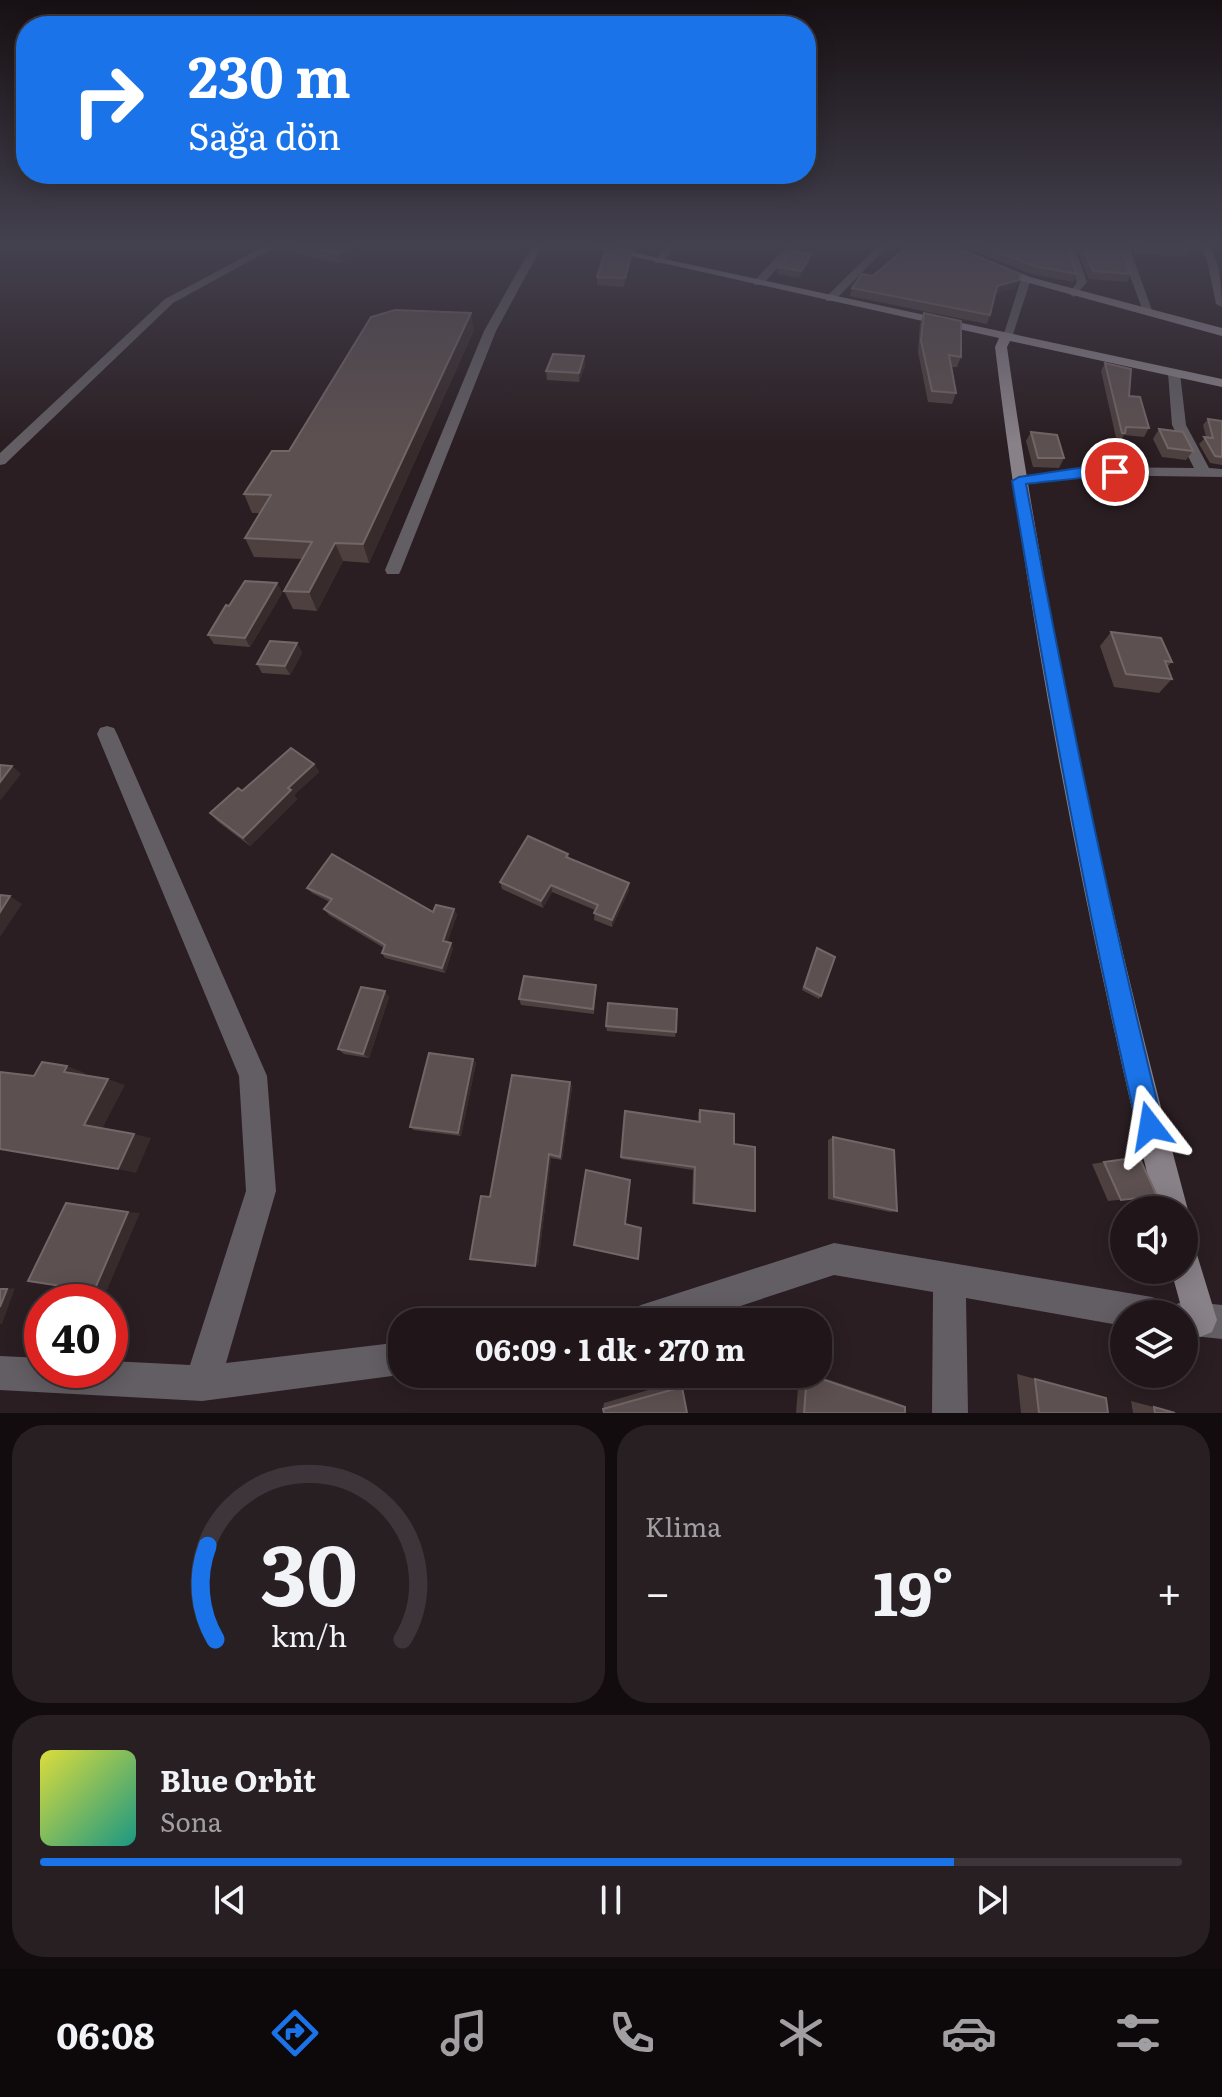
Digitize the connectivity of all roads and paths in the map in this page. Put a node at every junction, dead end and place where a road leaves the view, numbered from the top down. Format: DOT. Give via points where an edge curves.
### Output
graph roads {
  1 [pos="157,312"];
  2 [pos="501,312"];
  3 [pos="890,312"];
  4 [pos="1015,312"];
  5 [pos="1142,312"];
  6 [pos="1150,314"];
  7 [pos="1222,332"];
  8 [pos="1006,337"];
  9 [pos="1174,373"];
  10 [pos="1222,383"];
  11 [pos="0,461"];
  12 [pos="1204,473"];
  13 [pos="1222,473"];
  14 [pos="1019,481"];
  15 [pos="393,570"];
  16 [pos="107,734"];
  17 [pos="1168,1196"];
  18 [pos="949,1279"];
  19 [pos="1191,1284"];
  20 [pos="1110,1307"];
  21 [pos="684,1308"];
  22 [pos="1202,1320"];
  23 [pos="388,1361"];
  24 [pos="0,1373"];
  25 [pos="202,1383"];
  26 [pos="950,1413"];
  1 -- 11 [label="street"];
  2 -- 15 [label="street"];
  3 -- 8 [label="street"];
  4 -- 8 [label="street"];
  5 -- 6 [label="street"];
  6 -- 7 [label="street"];
  8 -- 9 [label="street"];
  8 -- 14 [label="street" via="1001,347"];
  9 -- 10 [label="street"];
  9 -- 12 [label="street" via="1179,425"];
  12 -- 13 [label="street"];
  12 -- 14 [label="street" via="1085,471"];
  14 -- 17 [label="street" via="1129,1042"];
  16 -- 25 [label="street" via="253,1076 261,1191"];
  18 -- 20 [label="street"];
  18 -- 21 [label="street" via="834,1259"];
  18 -- 26 [label="street"];
  19 -- 22 [label="street"];
  23 -- 25 [label="street"];
  24 -- 25 [label="street"];
}
